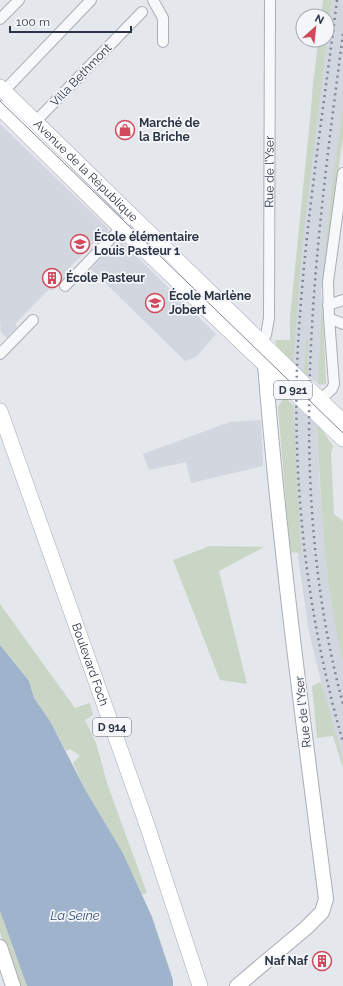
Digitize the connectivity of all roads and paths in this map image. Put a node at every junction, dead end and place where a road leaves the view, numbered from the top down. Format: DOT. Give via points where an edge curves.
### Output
graph roads {
  1 [pos="19,0"];
  2 [pos="91,0"];
  3 [pos="153,0"];
  4 [pos="270,0"];
  5 [pos="142,12"];
  6 [pos="0,20"];
  7 [pos="163,42"];
  8 [pos="2,89"];
  9 [pos="0,108"];
  10 [pos="36,121"];
  11 [pos="343,173"];
  12 [pos="133,215"];
  13 [pos="122,228"];
  14 [pos="338,239"];
  15 [pos="65,286"];
  16 [pos="343,300"];
  17 [pos="328,305"];
  18 [pos="329,318"];
  19 [pos="33,320"];
  20 [pos="343,324"];
  21 [pos="260,341"];
  22 [pos="0,354"];
  23 [pos="265,364"];
  24 [pos="283,381"];
  25 [pos="268,398"];
  26 [pos="320,400"];
  27 [pos="2,420"];
  28 [pos="343,422"];
  29 [pos="343,439"];
  30 [pos="0,947"];
  31 [pos="13,986"];
  32 [pos="200,986"];
  33 [pos="237,986"];
  1 -- 6 [label="street"];
  2 -- 8 [label="street"];
  3 -- 7 [label="street" via="163,18"];
  4 -- 21 [label="street, Rue de l'Yser" via="269,316 266,335"];
  5 -- 10 [label="street, Villa Bethmont"];
  8 -- 10 [label="main road, Avenue de la République / D 921"];
  9 -- 13 [label="main road, Avenue de la République / D 921"];
  10 -- 12 [label="main road, Avenue de la République / D 921"];
  11 -- 14 [label="street"];
  12 -- 13 [label="street"];
  12 -- 21 [label="main road, Avenue de la République / D 921"];
  13 -- 15 [label="street"];
  13 -- 23 [label="main road, Avenue de la République / D 921"];
  14 -- 17 [label="street" via="328,282"];
  16 -- 17 [label="street"];
  17 -- 18 [label="street"];
  18 -- 20 [label="street"];
  18 -- 26 [label="street" via="334,384"];
  19 -- 22 [label="street"];
  21 -- 26 [label="main road, Avenue de la République / D 921"];
  23 -- 24 [label="main road, Avenue de la République / D 921"];
  23 -- 25 [label="street, Rue de l'Yser"];
  24 -- 25 [label="street"];
  24 -- 29 [label="main road, Avenue de la République / D 921"];
  25 -- 33 [label="street, Rue de l'Yser" via="284,569 326,899 322,912 306,928"];
  26 -- 28 [label="main road, Avenue de la République / D 921"];
  27 -- 32 [label="main road, Boulevard Foch / D 914" via="146,822"];
  30 -- 31 [label="street"];
}
